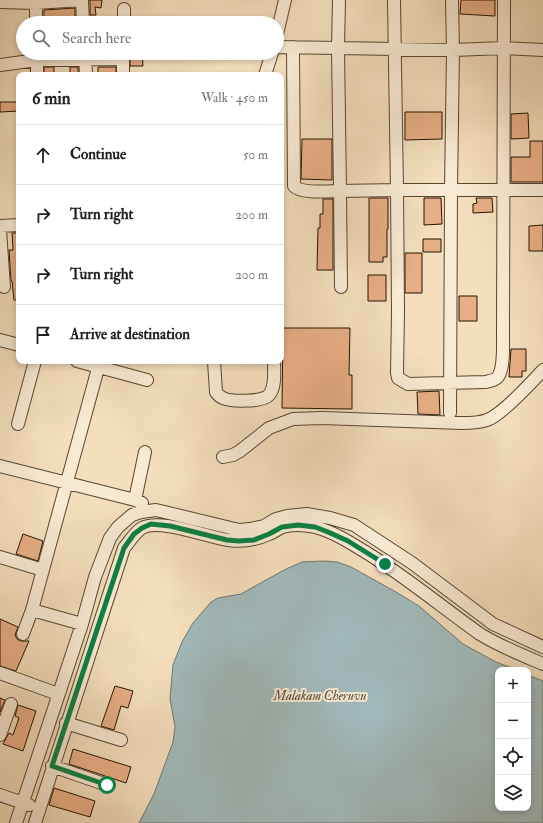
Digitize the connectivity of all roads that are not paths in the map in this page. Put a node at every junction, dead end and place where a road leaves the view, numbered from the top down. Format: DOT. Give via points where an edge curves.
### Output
graph roads {
  1 [pos="82,0"];
  2 [pos="286,0"];
  3 [pos="339,0"];
  4 [pos="394,0"];
  5 [pos="452,0"];
  6 [pos="504,0"];
  7 [pos="0,2"];
  8 [pos="36,3"];
  9 [pos="124,9"];
  10 [pos="36,16"];
  11 [pos="83,16"];
  12 [pos="124,16"];
  13 [pos="282,16"];
  14 [pos="284,47"];
  15 [pos="293,47"];
  16 [pos="338,48"];
  17 [pos="504,48"];
  18 [pos="396,50"];
  19 [pos="453,50"];
  20 [pos="543,50"];
  21 [pos="23,60"];
  22 [pos="37,60"];
  23 [pos="85,60"];
  24 [pos="123,60"];
  25 [pos="270,60"];
  26 [pos="0,65"];
  27 [pos="37,72"];
  28 [pos="86,72"];
  29 [pos="123,72"];
  30 [pos="266,72"];
  31 [pos="504,189"];
  32 [pos="397,190"];
  33 [pos="451,190"];
  34 [pos="543,190"];
  35 [pos="340,191"];
  36 [pos="16,225"];
  37 [pos="0,226"];
  38 [pos="0,230"];
  39 [pos="4,287"];
  40 [pos="341,287"];
  41 [pos="0,340"];
  42 [pos="16,344"];
  43 [pos="34,364"];
  44 [pos="99,364"];
  45 [pos="214,364"];
  46 [pos="274,364"];
  47 [pos="543,370"];
  48 [pos="147,380"];
  49 [pos="449,383"];
  50 [pos="450,413"];
  51 [pos="18,424"];
  52 [pos="145,452"];
  53 [pos="223,457"];
  54 [pos="0,466"];
  55 [pos="68,483"];
  56 [pos="135,500"];
  57 [pos="156,510"];
  58 [pos="299,520"];
  59 [pos="239,535"];
  60 [pos="0,557"];
  61 [pos="43,570"];
  62 [pos="32,610"];
  63 [pos="82,624"];
  64 [pos="24,634"];
  65 [pos="543,647"];
  66 [pos="543,664"];
  67 [pos="0,673"];
  68 [pos="58,694"];
  69 [pos="10,704"];
  70 [pos="66,723"];
  71 [pos="0,735"];
  72 [pos="121,740"];
  73 [pos="52,766"];
  74 [pos="107,785"];
  75 [pos="0,795"];
  76 [pos="22,802"];
  77 [pos="39,809"];
  78 [pos="16,823"];
  79 [pos="35,823"];
  1 -- 8 [label="street"];
  1 -- 11 [label="street"];
  2 -- 13 [label="street"];
  3 -- 16 [label="street"];
  4 -- 18 [label="street"];
  5 -- 19 [label="street"];
  6 -- 17 [label="street"];
  7 -- 8 [label="street"];
  8 -- 10 [label="street"];
  9 -- 12 [label="street"];
  14 -- 15 [label="street"];
  15 -- 16 [label="street"];
  15 -- 35 [label="street" via="294,186 303,190"];
  16 -- 18 [label="street"];
  16 -- 35 [label="street"];
  17 -- 19 [label="street"];
  17 -- 20 [label="street"];
  17 -- 31 [label="street"];
  18 -- 19 [label="street"];
  18 -- 32 [label="street"];
  19 -- 33 [label="street"];
  21 -- 26 [label="street"];
  22 -- 27 [label="street"];
  23 -- 28 [label="street"];
  24 -- 29 [label="street"];
  25 -- 30 [label="street"];
  31 -- 33 [label="street"];
  31 -- 34 [label="street"];
  31 -- 49 [label="street" via="503,335 499,376 485,382"];
  32 -- 33 [label="street"];
  32 -- 35 [label="street"];
  32 -- 49 [label="street" via="398,378 408,384"];
  33 -- 49 [label="street"];
  35 -- 40 [label="street"];
  36 -- 37 [label="street"];
  38 -- 39 [label="street"];
  41 -- 42 [label="street"];
  43 -- 51 [label="street"];
  44 -- 48 [label="street"];
  44 -- 55 [label="street"];
  45 -- 46 [label="street" via="216,392 221,398 228,400 259,400 270,395"];
  47 -- 53 [label="street" via="488,420 462,423 294,419 269,428 240,451"];
  49 -- 50 [label="street"];
  52 -- 56 [label="street"];
  54 -- 55 [label="street"];
  55 -- 56 [label="street"];
  55 -- 61 [label="street"];
  56 -- 57 [label="street"];
  57 -- 59 [label="street"];
  57 -- 63 [label="street" via="132,515 118,526 110,538"];
  58 -- 59 [label="street" via="276,519"];
  58 -- 65 [label="street" via="307,514 354,525 412,563 493,624"];
  58 -- 66 [label="street" via="348,541 385,564 482,634"];
  59 -- 70 [label="street" via="227,540 151,524 134,534 124,548"];
  60 -- 61 [label="street"];
  61 -- 62 [label="street"];
  62 -- 63 [label="street"];
  62 -- 64 [label="street"];
  63 -- 68 [label="street"];
  67 -- 68 [label="street"];
  68 -- 76 [label="street"];
  69 -- 71 [label="street"];
  70 -- 72 [label="street"];
  70 -- 73 [label="street"];
  73 -- 74 [label="street"];
  73 -- 77 [label="street"];
  75 -- 76 [label="street"];
  76 -- 77 [label="street"];
  76 -- 78 [label="street"];
  77 -- 79 [label="street"];
}
